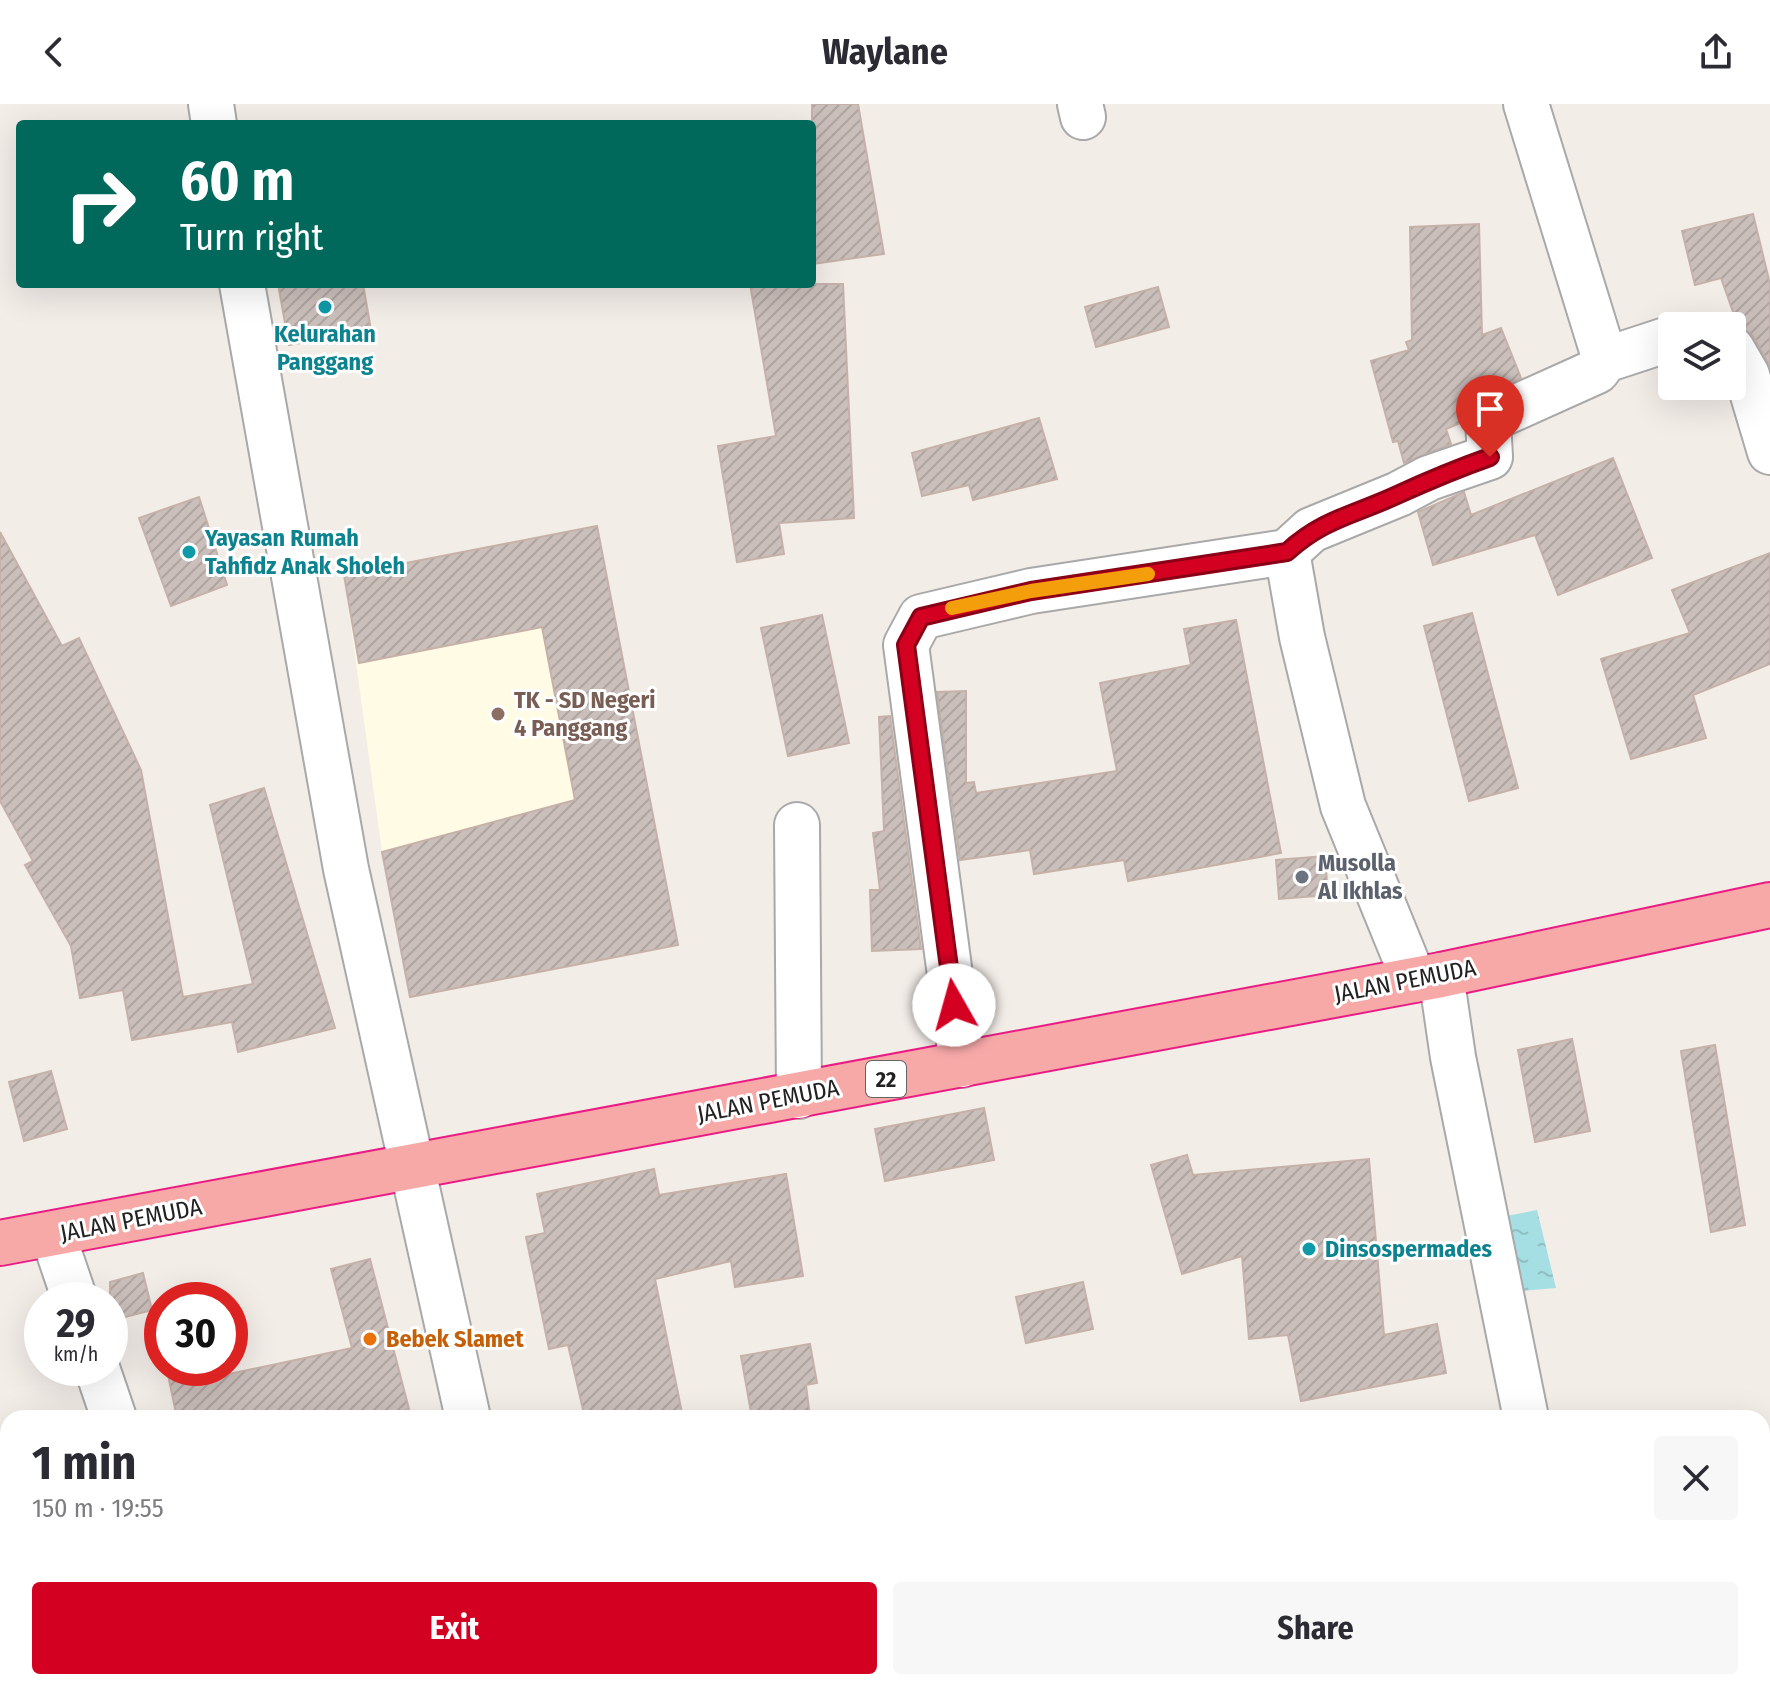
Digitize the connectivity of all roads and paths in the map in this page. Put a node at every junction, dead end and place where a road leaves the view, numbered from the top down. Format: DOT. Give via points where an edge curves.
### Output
graph roads {
  1 [pos="1526,104"];
  2 [pos="243,288"];
  3 [pos="1658,343"];
  4 [pos="1605,360"];
  5 [pos="1746,373"];
  6 [pos="1770,452"];
  7 [pos="1287,552"];
  8 [pos="797,825"];
  9 [pos="1770,905"];
  10 [pos="1427,977"];
  11 [pos="962,1065"];
  12 [pos="799,1096"];
  13 [pos="412,1167"];
  14 [pos="53,1235"];
  15 [pos="0,1243"];
  16 [pos="69,1282"];
  17 [pos="103,1386"];
  18 [pos="111,1410"];
  19 [pos="466,1410"];
  20 [pos="1524,1410"];
  1 -- 4 [label="street"];
  2 -- 13 [label="street" via="346,869"];
  3 -- 4 [label="street"];
  4 -- 7 [label="street" via="1597,371 1488,420 1490,457 1311,530"];
  5 -- 6 [label="street"];
  7 -- 10 [label="street" via="1343,806"];
  7 -- 11 [label="street" via="1031,591 921,617 912,629 906,645"];
  8 -- 12 [label="street"];
  9 -- 10 [label="highway, JALAN PEMUDA / 22"];
  10 -- 11 [label="highway, JALAN PEMUDA / 22"];
  10 -- 20 [label="street" via="1453,1057"];
  11 -- 12 [label="highway, JALAN PEMUDA / 22"];
  12 -- 13 [label="highway, JALAN PEMUDA / 22"];
  13 -- 14 [label="highway, JALAN PEMUDA / 22"];
  13 -- 19 [label="street"];
  14 -- 15 [label="highway, JALAN PEMUDA / 22"];
  14 -- 16 [label="street"];
  17 -- 18 [label="street"];
}
